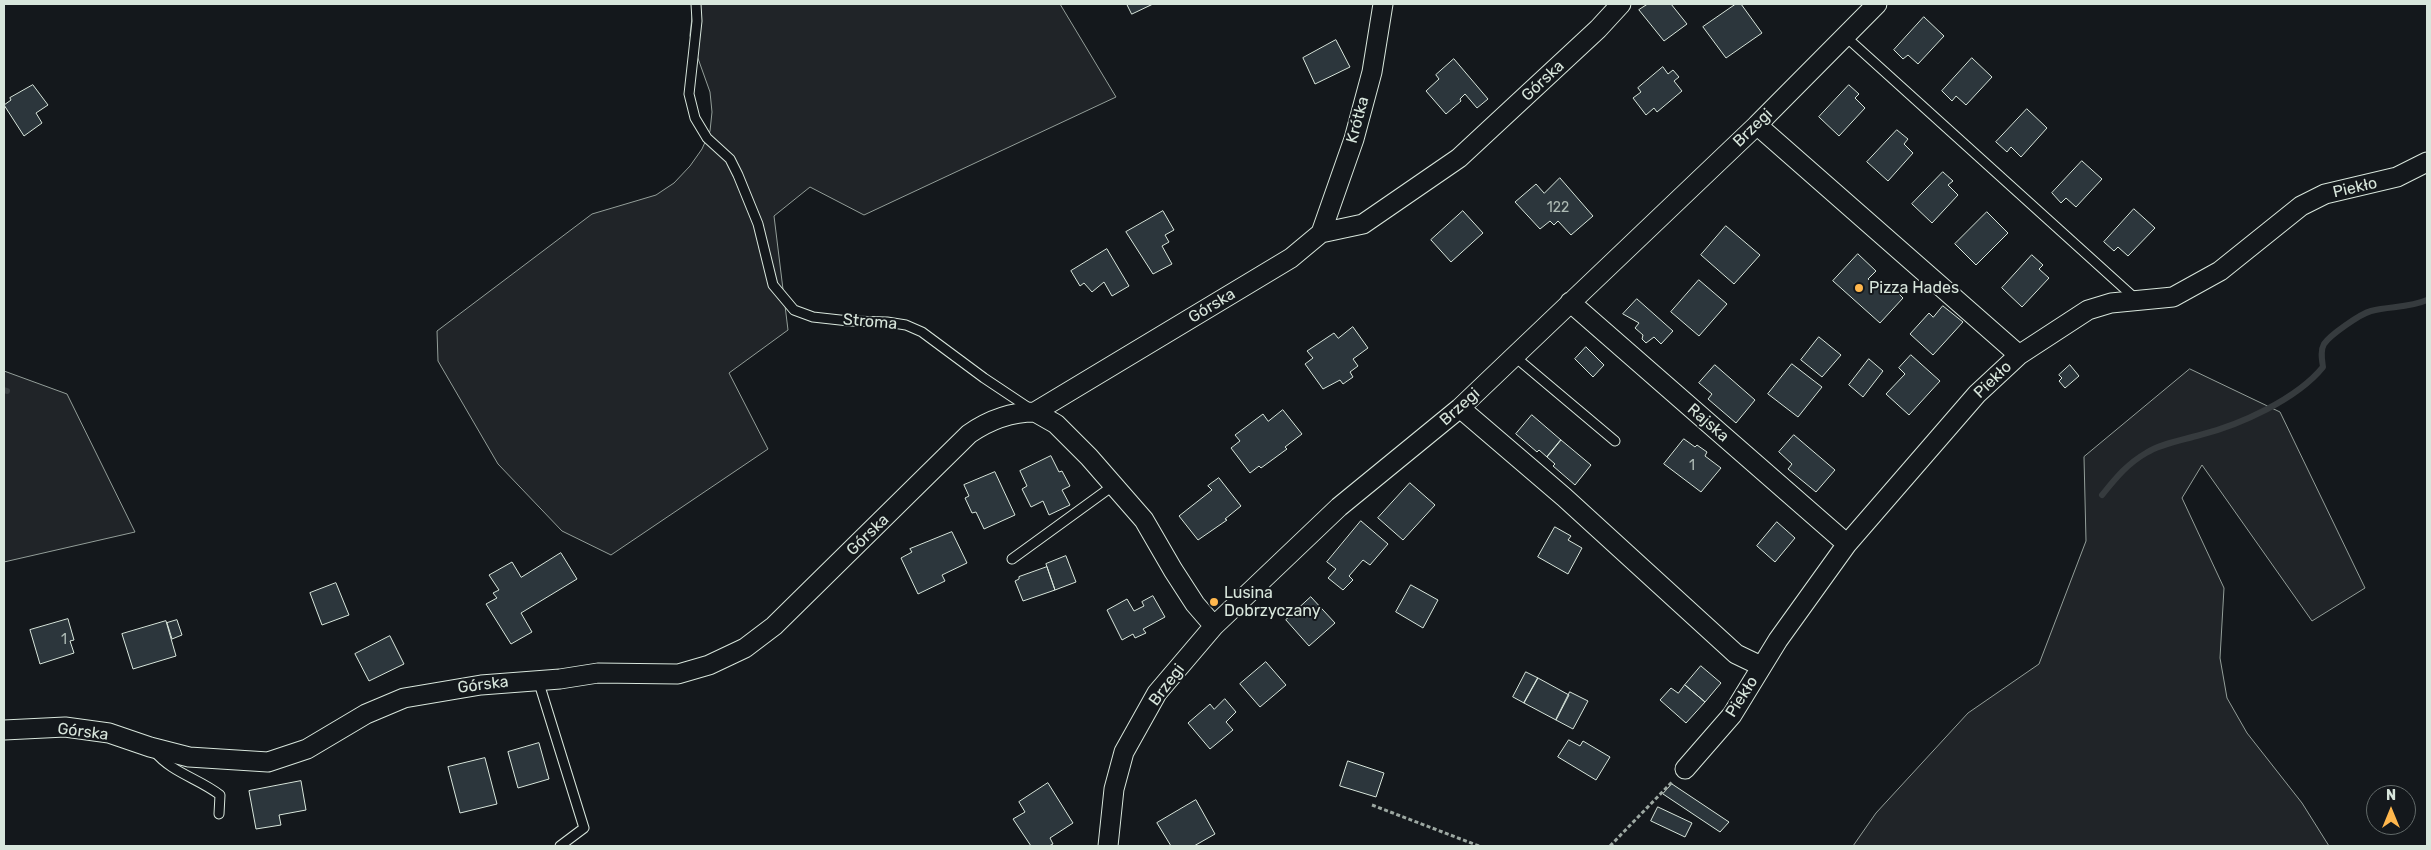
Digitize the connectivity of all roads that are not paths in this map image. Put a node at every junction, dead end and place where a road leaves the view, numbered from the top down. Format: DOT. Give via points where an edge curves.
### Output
graph roads {
  1 [pos="696,4"];
  2 [pos="1383,4"];
  3 [pos="1621,4"];
  4 [pos="1878,4"];
  5 [pos="1845,36"];
  6 [pos="1757,125"];
  7 [pos="2427,162"];
  8 [pos="1321,233"];
  9 [pos="2137,300"];
  10 [pos="1570,302"];
  11 [pos="2019,355"];
  12 [pos="1514,356"];
  13 [pos="1460,408"];
  14 [pos="1035,412"];
  15 [pos="1615,441"];
  16 [pos="1114,485"];
  17 [pos="1847,544"];
  18 [pos="1012,559"];
  19 [pos="1214,626"];
  20 [pos="1761,666"];
  21 [pos="538,680"];
  22 [pos="4,730"];
  23 [pos="150,747"];
  24 [pos="1685,769"];
  25 [pos="219,814"];
  26 [pos="560,846"];
  27 [pos="1108,846"];
  1 -- 14 [label="lane, Stroma" via="689,94 694,118 707,138 730,159 738,175 758,224 773,285 794,310 813,316 887,322 922,332"];
  2 -- 8 [label="street, Krótka" via="1369,81 1337,192"];
  3 -- 8 [label="street, Górska" via="1459,158 1363,224"];
  4 -- 5 [label="street, Brzegi"];
  5 -- 6 [label="street, Brzegi"];
  5 -- 9 [label="lane"];
  6 -- 10 [label="street, Brzegi"];
  6 -- 11 [label="street"];
  7 -- 9 [label="street, Piekło" via="2397,178 2325,194 2301,206 2220,271 2173,297"];
  8 -- 14 [label="street, Górska" via="1282,263"];
  9 -- 11 [label="street, Piekło" via="2088,310"];
  10 -- 12 [label="street, Brzegi"];
  10 -- 17 [label="street, Rajska"];
  11 -- 17 [label="street, Piekło" via="1978,394"];
  12 -- 13 [label="street, Brzegi"];
  12 -- 15 [label="lane"];
  13 -- 19 [label="street, Brzegi" via="1339,507"];
  13 -- 20 [label="street" via="1736,654"];
  14 -- 16 [label="street, Stroma" via="1056,424"];
  14 -- 21 [label="street, Górska" via="1020,412 986,422 969,434 774,626 745,648 709,665 678,674 598,672"];
  16 -- 18 [label="lane"];
  16 -- 19 [label="street, Stroma" via="1144,520 1172,570"];
  17 -- 20 [label="street, Piekło"];
  19 -- 27 [label="street, Brzegi" via="1157,693 1124,752 1114,789"];
  20 -- 24 [label="street, Piekło" via="1732,715"];
  21 -- 23 [label="street, Górska" via="442,690 404,698 366,714 307,750 268,762 189,757"];
  21 -- 26 [label="lane" via="584,828"];
  22 -- 23 [label="street, Górska" via="65,727 109,733"];
  23 -- 25 [label="lane" via="164,764 220,795"];
}
